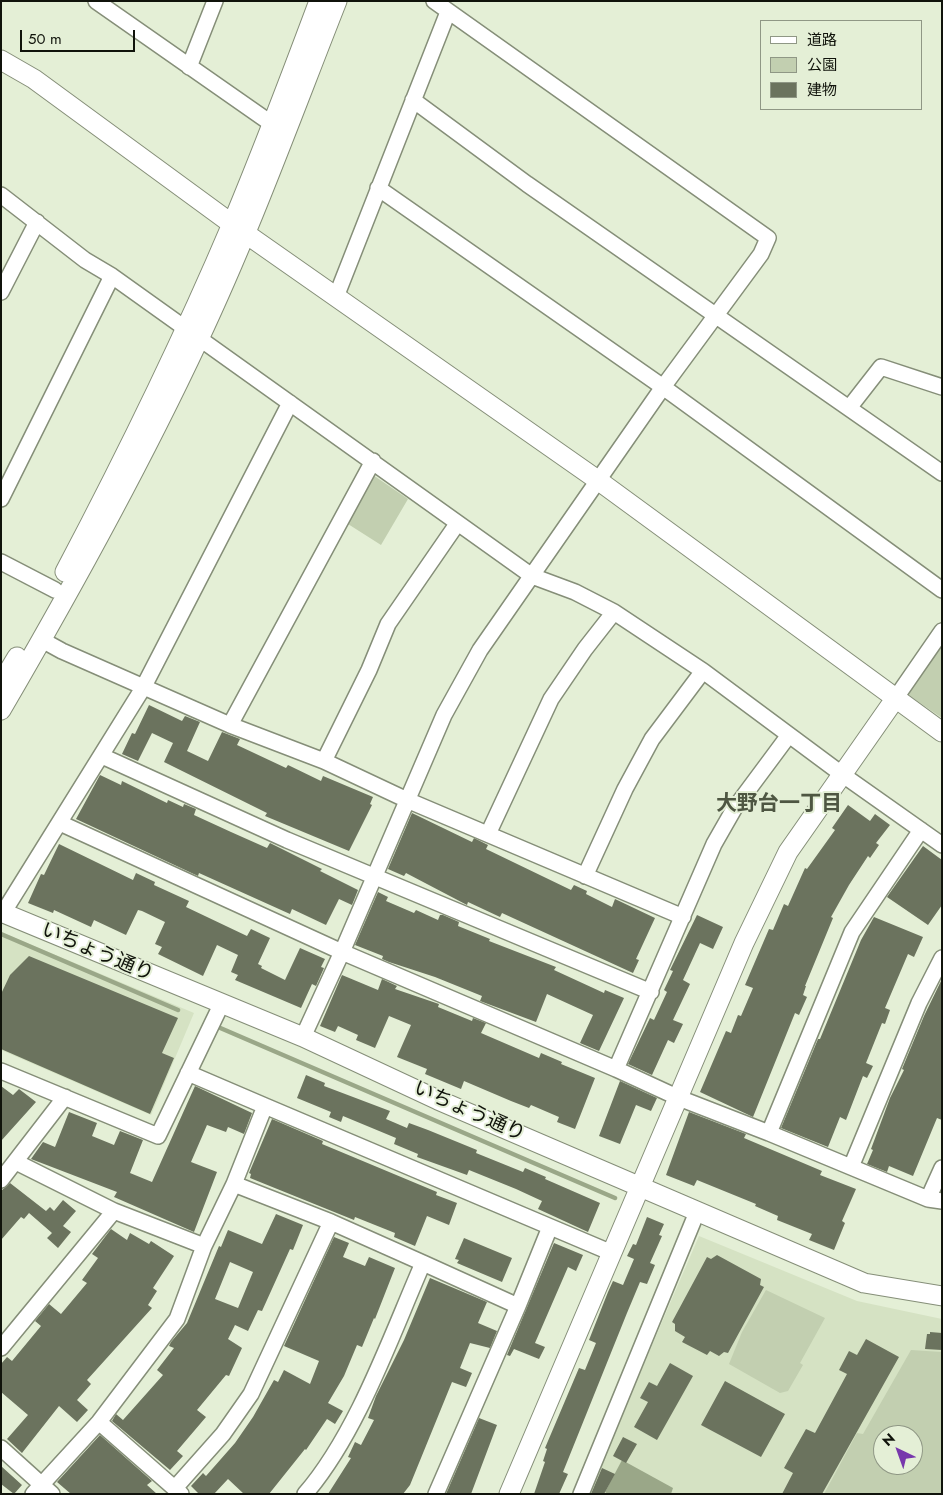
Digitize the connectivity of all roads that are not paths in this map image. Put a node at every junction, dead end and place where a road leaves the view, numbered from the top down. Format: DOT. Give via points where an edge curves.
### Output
graph roads {
  1 [pos="96,1"];
  2 [pos="215,1"];
  3 [pos="319,1"];
  4 [pos="337,1"];
  5 [pos="434,1"];
  6 [pos="115,6"];
  7 [pos="448,12"];
  8 [pos="1,60"];
  9 [pos="189,67"];
  10 [pos="413,100"];
  11 [pos="272,124"];
  12 [pos="378,188"];
  13 [pos="1,195"];
  14 [pos="36,222"];
  15 [pos="239,229"];
  16 [pos="112,276"];
  17 [pos="1,292"];
  18 [pos="336,297"];
  19 [pos="716,315"];
  20 [pos="192,335"];
  21 [pos="663,387"];
  22 [pos="942,387"];
  23 [pos="290,403"];
  24 [pos="849,408"];
  25 [pos="372,461"];
  26 [pos="942,473"];
  27 [pos="599,481"];
  28 [pos="1,499"];
  29 [pos="457,524"];
  30 [pos="1,562"];
  31 [pos="532,576"];
  32 [pos="55,590"];
  33 [pos="942,590"];
  34 [pos="614,612"];
  35 [pos="942,631"];
  36 [pos="42,640"];
  37 [pos="703,671"];
  38 [pos="1,684"];
  39 [pos="143,688"];
  40 [pos="895,699"];
  41 [pos="1,710"];
  42 [pos="230,725"];
  43 [pos="942,732"];
  44 [pos="789,735"];
  45 [pos="102,756"];
  46 [pos="324,761"];
  47 [pos="843,775"];
  48 [pos="407,800"];
  49 [pos="60,822"];
  50 [pos="921,830"];
  51 [pos="488,834"];
  52 [pos="942,845"];
  53 [pos="374,876"];
  54 [pos="585,876"];
  55 [pos="2,913"];
  56 [pos="683,917"];
  57 [pos="342,952"];
  58 [pos="942,958"];
  59 [pos="651,992"];
  60 [pos="221,1005"];
  61 [pos="303,1037"];
  62 [pos="616,1069"];
  63 [pos="1,1071"];
  64 [pos="188,1073"];
  65 [pos="65,1097"];
  66 [pos="679,1098"];
  67 [pos="265,1106"];
  68 [pos="769,1133"];
  69 [pos="16,1162"];
  70 [pos="851,1167"];
  71 [pos="942,1168"];
  72 [pos="1,1180"];
  73 [pos="234,1184"];
  74 [pos="640,1186"];
  75 [pos="935,1200"];
  76 [pos="114,1211"];
  77 [pos="698,1212"];
  78 [pos="331,1222"];
  79 [pos="550,1227"];
  80 [pos="204,1246"];
  81 [pos="612,1254"];
  82 [pos="423,1263"];
  83 [pos="942,1296"];
  84 [pos="518,1306"];
  85 [pos="1,1348"];
  86 [pos="100,1422"];
  87 [pos="1,1448"];
  88 [pos="42,1491"];
  89 [pos="178,1491"];
  90 [pos="304,1494"];
  91 [pos="436,1494"];
  92 [pos="509,1494"];
  93 [pos="581,1494"];
  1 -- 6 [label="street"];
  2 -- 9 [label="street"];
  3 -- 11 [label="street"];
  4 -- 15 [label="street"];
  5 -- 7 [label="street"];
  6 -- 9 [label="street"];
  7 -- 10 [label="street"];
  7 -- 19 [label="street" via="768,238 761,254"];
  8 -- 15 [label="street" via="34,79"];
  9 -- 11 [label="street"];
  10 -- 12 [label="street"];
  10 -- 19 [label="street"];
  11 -- 15 [label="street"];
  12 -- 18 [label="street"];
  12 -- 21 [label="street"];
  13 -- 14 [label="street"];
  14 -- 16 [label="street" via="85,260"];
  14 -- 17 [label="street"];
  15 -- 18 [label="street"];
  15 -- 20 [label="street"];
  16 -- 20 [label="street"];
  16 -- 28 [label="street"];
  18 -- 27 [label="street"];
  19 -- 21 [label="street"];
  19 -- 24 [label="street"];
  20 -- 23 [label="street"];
  20 -- 32 [label="street"];
  20 -- 36 [label="street" via="142,456"];
  21 -- 27 [label="street"];
  21 -- 33 [label="street"];
  22 -- 24 [label="street" via="881,366"];
  23 -- 25 [label="street"];
  23 -- 39 [label="street"];
  24 -- 26 [label="street"];
  25 -- 29 [label="street"];
  25 -- 42 [label="street"];
  27 -- 31 [label="street"];
  27 -- 40 [label="street"];
  29 -- 31 [label="street"];
  29 -- 46 [label="street" via="388,624"];
  30 -- 32 [label="street"];
  31 -- 34 [label="street" via="575,592"];
  31 -- 48 [label="street" via="480,650 444,715"];
  32 -- 38 [label="street"];
  34 -- 37 [label="street"];
  34 -- 51 [label="street" via="551,699"];
  35 -- 40 [label="street"];
  36 -- 39 [label="street"];
  36 -- 41 [label="street"];
  37 -- 44 [label="street"];
  37 -- 54 [label="street" via="652,739"];
  39 -- 42 [label="street"];
  39 -- 45 [label="street"];
  40 -- 43 [label="street"];
  40 -- 47 [label="street"];
  42 -- 46 [label="street"];
  44 -- 47 [label="street"];
  44 -- 56 [label="street" via="734,809 714,844"];
  45 -- 49 [label="street"];
  45 -- 53 [label="street"];
  46 -- 48 [label="street"];
  47 -- 50 [label="street"];
  47 -- 66 [label="street" via="788,852 744,943"];
  48 -- 51 [label="street"];
  48 -- 53 [label="street"];
  49 -- 55 [label="street"];
  49 -- 57 [label="street"];
  50 -- 52 [label="street"];
  50 -- 68 [label="street" via="852,932"];
  51 -- 54 [label="street"];
  53 -- 57 [label="street"];
  53 -- 59 [label="street"];
  54 -- 56 [label="street"];
  55 -- 60 [label="street, いちょう通り"];
  56 -- 59 [label="street"];
  57 -- 61 [label="street"];
  57 -- 62 [label="street"];
  58 -- 70 [label="street" via="919,1004"];
  59 -- 62 [label="street"];
  60 -- 61 [label="street, いちょう通り"];
  60 -- 64 [label="street"];
  61 -- 74 [label="street, いちょう通り" via="438,1100"];
  62 -- 66 [label="street"];
  63 -- 65 [label="street"];
  64 -- 65 [label="street" via="158,1136"];
  64 -- 67 [label="street"];
  65 -- 69 [label="street"];
  66 -- 68 [label="street"];
  66 -- 74 [label="street"];
  67 -- 73 [label="street"];
  67 -- 79 [label="street"];
  68 -- 70 [label="street"];
  69 -- 72 [label="street"];
  69 -- 76 [label="street"];
  70 -- 75 [label="street"];
  71 -- 75 [label="street"];
  73 -- 78 [label="street"];
  73 -- 80 [label="street"];
  74 -- 77 [label="street, いちょう通り"];
  74 -- 81 [label="street"];
  76 -- 80 [label="street"];
  76 -- 85 [label="street"];
  77 -- 83 [label="street, いちょう通り" via="864,1283"];
  77 -- 93 [label="street"];
  78 -- 82 [label="street"];
  78 -- 89 [label="street" via="251,1394"];
  79 -- 81 [label="street"];
  79 -- 84 [label="street"];
  80 -- 86 [label="street" via="177,1319"];
  81 -- 92 [label="street"];
  82 -- 84 [label="street"];
  82 -- 90 [label="street" via="355,1415 333,1455"];
  84 -- 91 [label="street"];
  86 -- 88 [label="street"];
  86 -- 89 [label="street"];
  87 -- 88 [label="street"];
}
